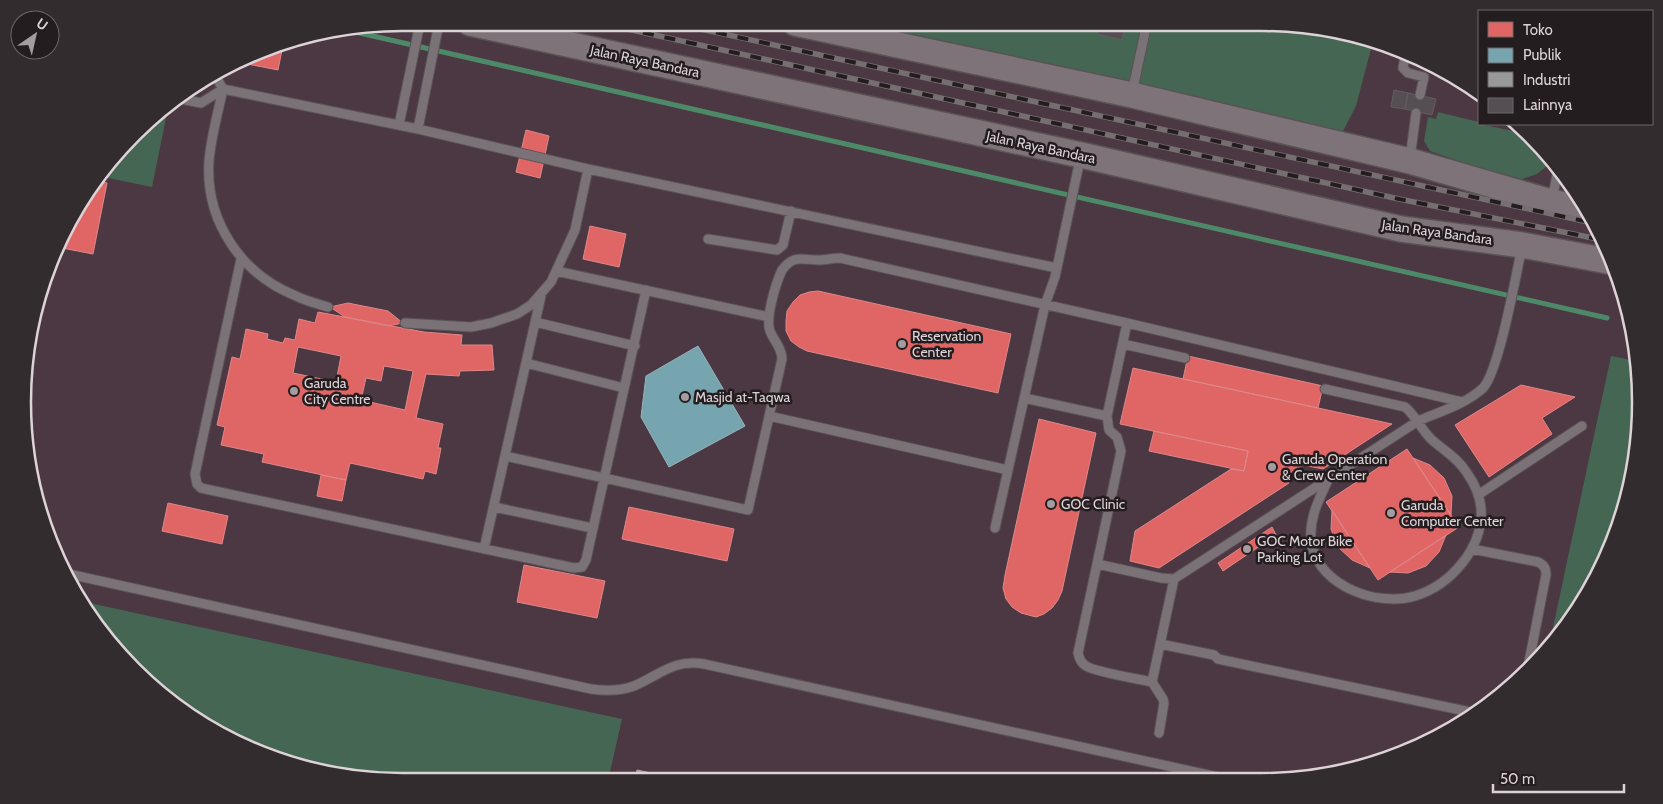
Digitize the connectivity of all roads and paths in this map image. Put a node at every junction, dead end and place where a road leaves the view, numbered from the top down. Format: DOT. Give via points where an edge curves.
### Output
graph roads {
  1 [pos="418,31"];
  2 [pos="437,31"];
  3 [pos="508,31"];
  4 [pos="850,31"];
  5 [pos="885,31"];
  6 [pos="1145,31"];
  7 [pos="902,46"];
  8 [pos="1404,60"];
  9 [pos="218,80"];
  10 [pos="223,89"];
  11 [pos="1420,94"];
  12 [pos="1132,95"];
  13 [pos="187,100"];
  14 [pos="1416,113"];
  15 [pos="399,126"];
  16 [pos="418,129"];
  17 [pos="1410,161"];
  18 [pos="1078,166"];
  19 [pos="588,169"];
  20 [pos="1556,178"];
  21 [pos="1551,202"];
  22 [pos="1576,208"];
  23 [pos="791,211"];
  24 [pos="708,239"];
  25 [pos="1520,256"];
  26 [pos="241,259"];
  27 [pos="1605,261"];
  28 [pos="1057,268"];
  29 [pos="556,271"];
  30 [pos="646,290"];
  31 [pos="541,294"];
  32 [pos="1046,305"];
  33 [pos="328,307"];
  34 [pos="769,317"];
  35 [pos="535,322"];
  36 [pos="405,323"];
  37 [pos="1127,323"];
  38 [pos="1123,344"];
  39 [pos="635,346"];
  40 [pos="1185,358"];
  41 [pos="526,363"];
  42 [pos="624,388"];
  43 [pos="1325,389"];
  44 [pos="1024,398"];
  45 [pos="1462,402"];
  46 [pos="769,416"];
  47 [pos="1107,416"];
  48 [pos="1418,421"];
  49 [pos="1582,426"];
  50 [pos="506,456"];
  51 [pos="1008,470"];
  52 [pos="604,478"];
  53 [pos="1330,478"];
  54 [pos="1478,495"];
  55 [pos="494,507"];
  56 [pos="592,528"];
  57 [pos="995,528"];
  58 [pos="484,549"];
  59 [pos="1472,549"];
  60 [pos="1097,564"];
  61 [pos="74,575"];
  62 [pos="1174,579"];
  63 [pos="1160,644"];
  64 [pos="1530,657"];
  65 [pos="1152,682"];
  66 [pos="1465,711"];
  67 [pos="1159,733"];
  68 [pos="1204,773"];
  1 -- 15 [label="lane"];
  2 -- 16 [label="lane"];
  3 -- 18 [label="street, Jalan Raya Bandara"];
  4 -- 7 [label="street"];
  5 -- 7 [label="lane"];
  6 -- 12 [label="lane"];
  7 -- 12 [label="street"];
  8 -- 11 [label="lane" via="1403,68 1408,73 1424,77"];
  9 -- 10 [label="lane"];
  10 -- 13 [label="lane" via="201,103"];
  10 -- 15 [label="lane"];
  10 -- 26 [label="lane" via="209,160 209,177 217,219"];
  12 -- 17 [label="street"];
  14 -- 17 [label="lane"];
  15 -- 16 [label="lane"];
  16 -- 19 [label="lane"];
  17 -- 21 [label="street"];
  18 -- 25 [label="street, Jalan Raya Bandara" via="1401,229"];
  18 -- 28 [label="lane"];
  19 -- 23 [label="lane"];
  19 -- 29 [label="lane" via="575,230"];
  20 -- 21 [label="lane"];
  21 -- 22 [label="street"];
  23 -- 24 [label="lane" via="783,245 777,250"];
  23 -- 28 [label="lane"];
  25 -- 27 [label="street, Jalan Raya Bandara"];
  25 -- 45 [label="lane" via="1489,380 1476,394"];
  26 -- 33 [label="lane" via="272,284"];
  26 -- 58 [label="lane" via="195,474 197,484 207,490"];
  28 -- 32 [label="lane"];
  29 -- 30 [label="lane"];
  29 -- 31 [label="lane"];
  30 -- 34 [label="lane"];
  30 -- 39 [label="lane"];
  31 -- 35 [label="lane"];
  31 -- 36 [label="lane" via="532,305 491,324 471,327"];
  32 -- 34 [label="lane" via="840,258 800,258 782,270"];
  32 -- 37 [label="lane"];
  32 -- 44 [label="lane"];
  34 -- 46 [label="lane" via="770,332 782,354"];
  35 -- 39 [label="lane"];
  35 -- 41 [label="lane"];
  37 -- 38 [label="lane"];
  37 -- 45 [label="lane"];
  38 -- 40 [label="lane"];
  38 -- 47 [label="lane"];
  39 -- 42 [label="lane"];
  41 -- 42 [label="lane"];
  41 -- 50 [label="lane"];
  42 -- 52 [label="lane"];
  43 -- 48 [label="lane" via="1405,407"];
  44 -- 47 [label="lane"];
  44 -- 51 [label="lane"];
  45 -- 48 [label="lane"];
  46 -- 51 [label="lane"];
  46 -- 52 [label="lane" via="748,510"];
  47 -- 60 [label="lane" via="1109,430 1117,437 1121,451"];
  48 -- 53 [label="lane"];
  48 -- 54 [label="lane" via="1432,440 1457,460"];
  49 -- 54 [label="lane"];
  50 -- 52 [label="lane"];
  50 -- 55 [label="lane"];
  51 -- 57 [label="lane"];
  52 -- 56 [label="lane"];
  53 -- 59 [label="lane" via="1312,519 1312,546 1324,570 1348,588 1386,599 1415,596 1442,583"];
  53 -- 62 [label="lane"];
  54 -- 59 [label="lane" via="1480,522"];
  55 -- 56 [label="lane"];
  55 -- 58 [label="lane"];
  56 -- 58 [label="lane" via="585,564 578,568"];
  59 -- 64 [label="lane" via="1538,562 1546,568"];
  60 -- 62 [label="lane"];
  60 -- 65 [label="lane" via="1079,658 1091,669"];
  61 -- 68 [label="lane" via="591,689 624,689 675,665 694,662"];
  62 -- 63 [label="lane"];
  63 -- 65 [label="lane"];
  63 -- 66 [label="lane" via="1214,655 1218,660"];
  65 -- 67 [label="lane" via="1164,703"];
}
